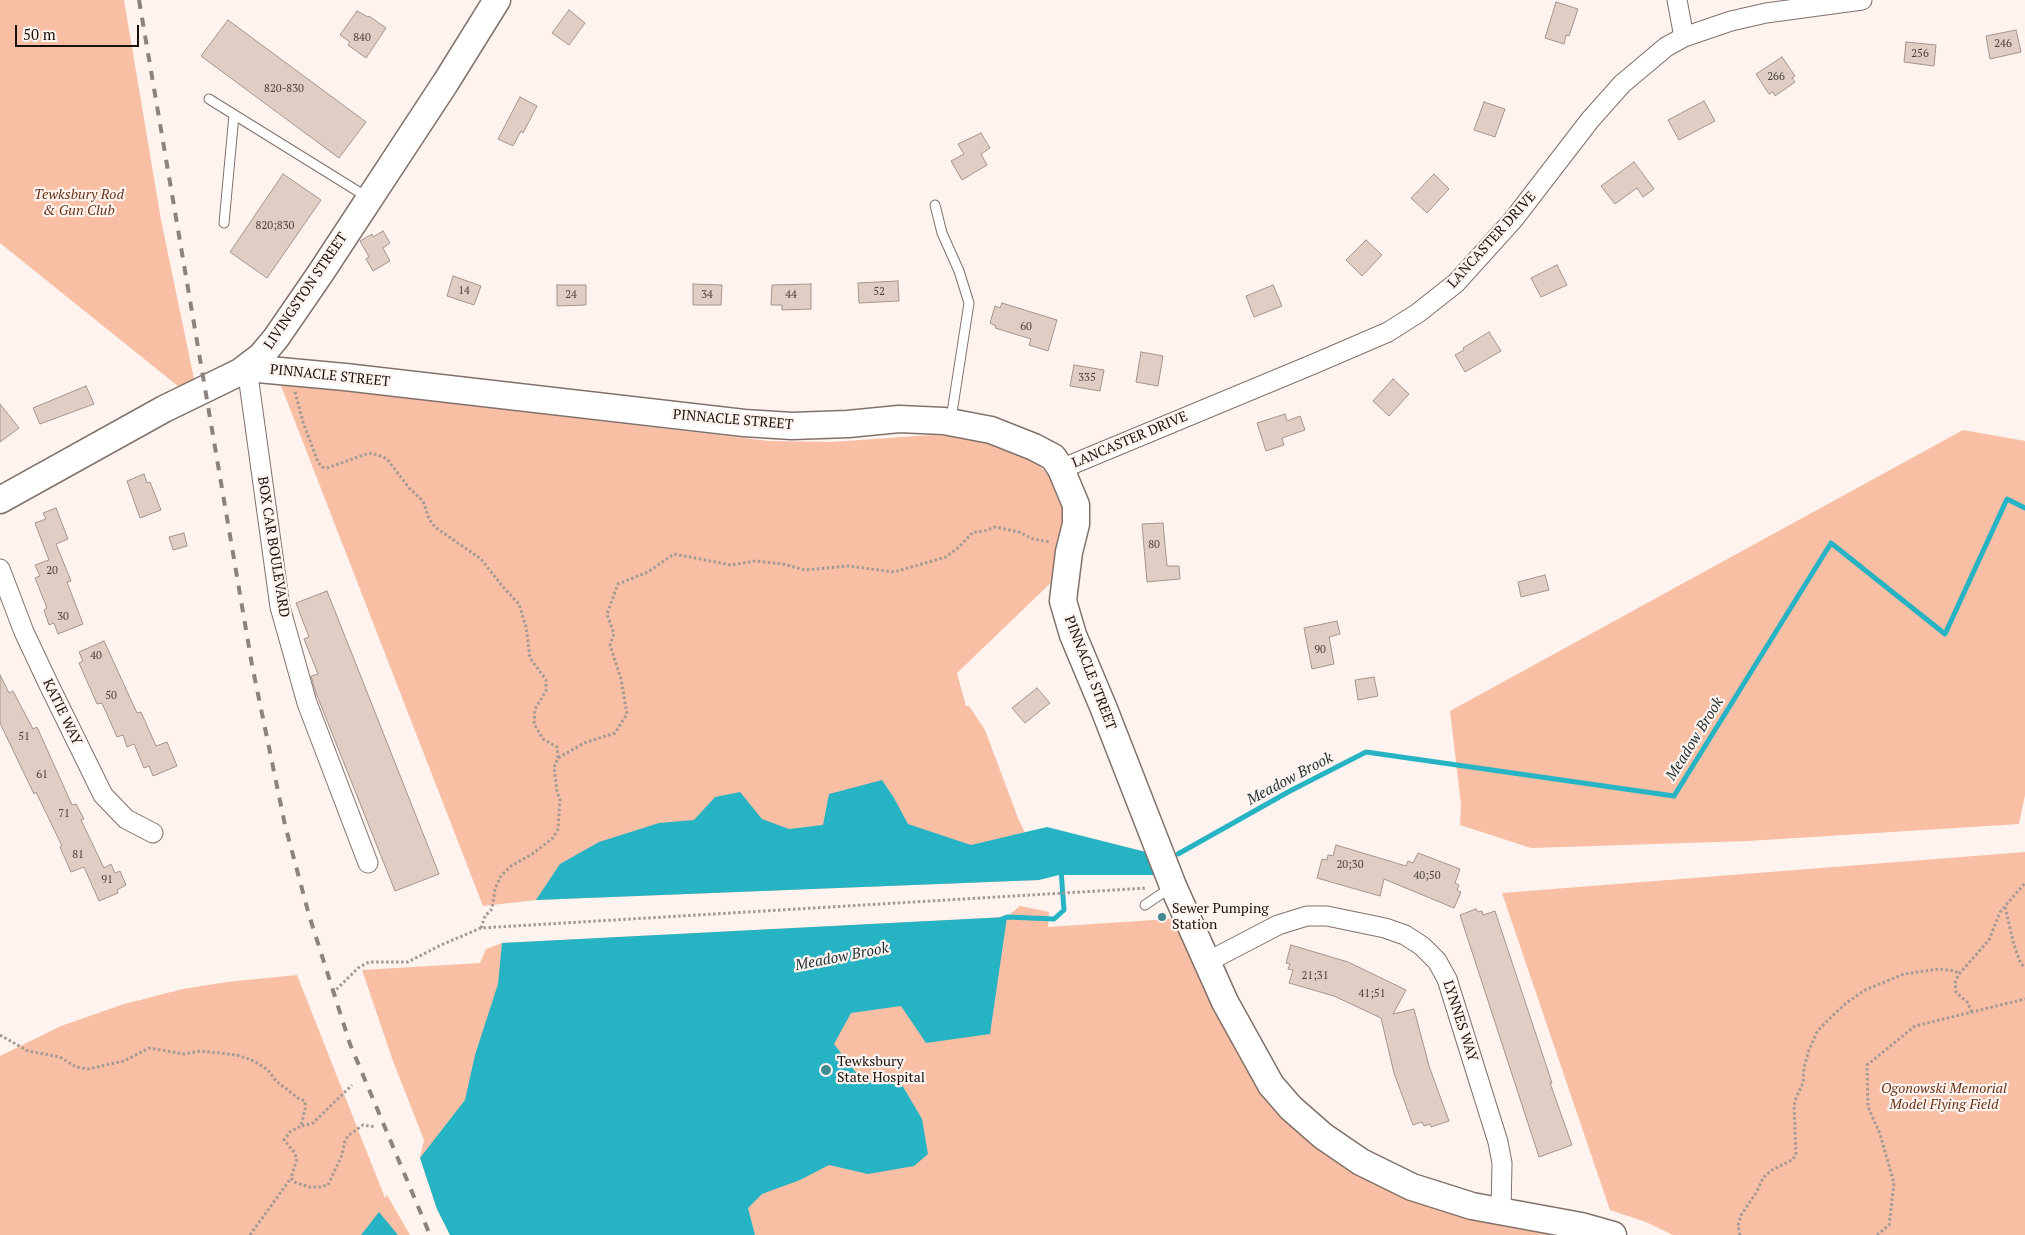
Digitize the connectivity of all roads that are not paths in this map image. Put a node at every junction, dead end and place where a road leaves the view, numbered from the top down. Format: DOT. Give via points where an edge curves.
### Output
graph roads {
  1 [pos="497,0"];
  2 [pos="1677,0"];
  3 [pos="1862,0"];
  4 [pos="1684,37"];
  5 [pos="209,99"];
  6 [pos="234,114"];
  7 [pos="370,198"];
  8 [pos="935,205"];
  9 [pos="224,223"];
  10 [pos="247,368"];
  11 [pos="951,422"];
  12 [pos="1062,469"];
  13 [pos="0,500"];
  14 [pos="0,569"];
  15 [pos="153,833"];
  16 [pos="368,863"];
  17 [pos="1173,886"];
  18 [pos="1145,905"];
  19 [pos="1207,962"];
  20 [pos="1500,1212"];
  21 [pos="1613,1235"];
  1 -- 7 [label="street, LIVINGSTON STREET"];
  2 -- 4 [label="street"];
  3 -- 4 [label="street, LANCASTER DRIVE" via="1766,13"];
  4 -- 12 [label="street, LANCASTER DRIVE" via="1666,47 1622,84 1513,220 1456,283 1418,313 1388,332"];
  5 -- 6 [label="lane"];
  6 -- 7 [label="lane"];
  6 -- 9 [label="lane"];
  7 -- 10 [label="street, LIVINGSTON STREET" via="276,338"];
  8 -- 11 [label="lane" via="942,233 969,303"];
  10 -- 11 [label="street, PINNACLE STREET" via="744,423 802,426 899,419"];
  10 -- 13 [label="street, LIVINGSTON STREET" via="140,422"];
  10 -- 16 [label="street, BOX CAR BOULEVARD" via="280,607 307,703"];
  11 -- 12 [label="street, PINNACLE STREET" via="991,430 1034,447 1053,457"];
  12 -- 17 [label="street, PINNACLE STREET" via="1076,505 1076,524 1063,601 1073,635"];
  14 -- 15 [label="street, KATIE WAY" via="24,632 103,795 126,819"];
  17 -- 18 [label="lane"];
  17 -- 19 [label="street, PINNACLE STREET"];
  19 -- 20 [label="street, PINNACLE STREET" via="1250,1050 1271,1085 1291,1108 1361,1162 1412,1186"];
  19 -- 20 [label="street, LYNNES WAY" via="1287,921 1317,915 1395,931 1422,946 1447,979 1498,1142 1502,1163"];
  20 -- 21 [label="street, PINNACLE STREET"];
}
